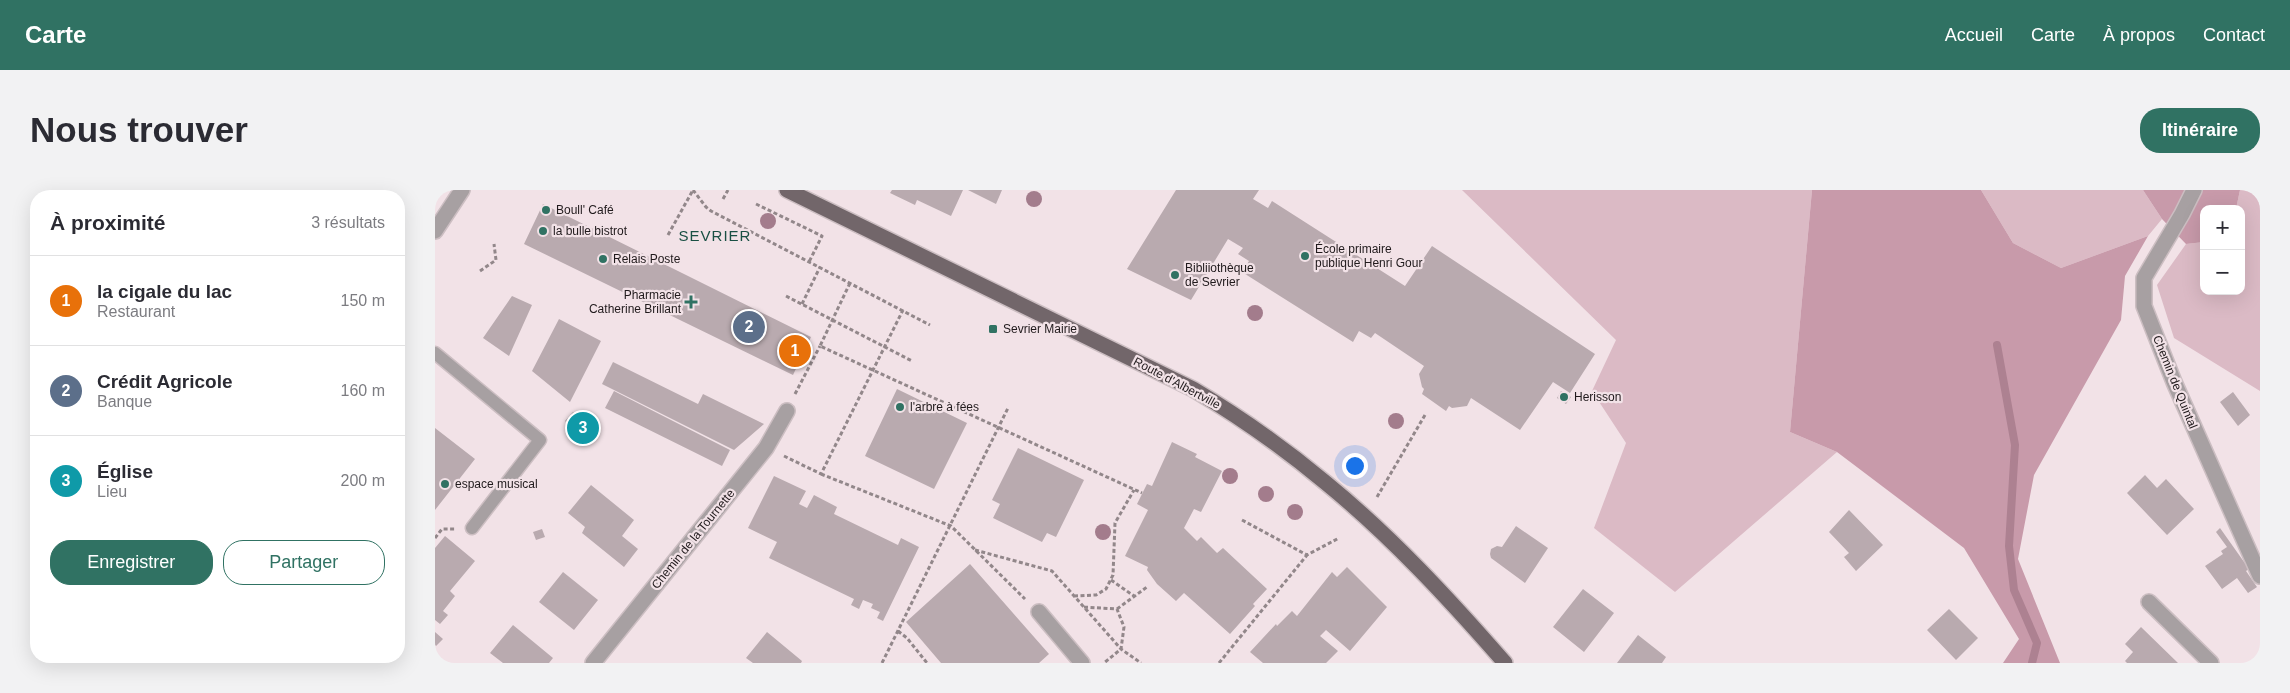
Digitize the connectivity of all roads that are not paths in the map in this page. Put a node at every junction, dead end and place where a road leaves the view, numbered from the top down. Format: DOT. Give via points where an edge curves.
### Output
graph roads {
  1 [pos="462,190"];
  2 [pos="787,190"];
  3 [pos="2194,190"];
  4 [pos="435,231"];
  5 [pos="435,353"];
  6 [pos="787,411"];
  7 [pos="472,528"];
  8 [pos="2260,576"];
  9 [pos="2149,602"];
  10 [pos="1039,612"];
  11 [pos="593,663"];
  12 [pos="1082,663"];
  13 [pos="1505,663"];
  14 [pos="2211,663"];
  1 -- 4 [label="street"];
  2 -- 13 [label="main road, Route d'Albertville" via="1193,389 1237,416 1327,483 1362,515 1421,572"];
  3 -- 8 [label="street, Chemin de Quintal" via="2144,278 2144,306 2173,382"];
  5 -- 7 [label="lane" via="540,440"];
  6 -- 11 [label="street, Chemin de la Tournette" via="766,448"];
  9 -- 14 [label="street"];
  10 -- 12 [label="street"];
}
